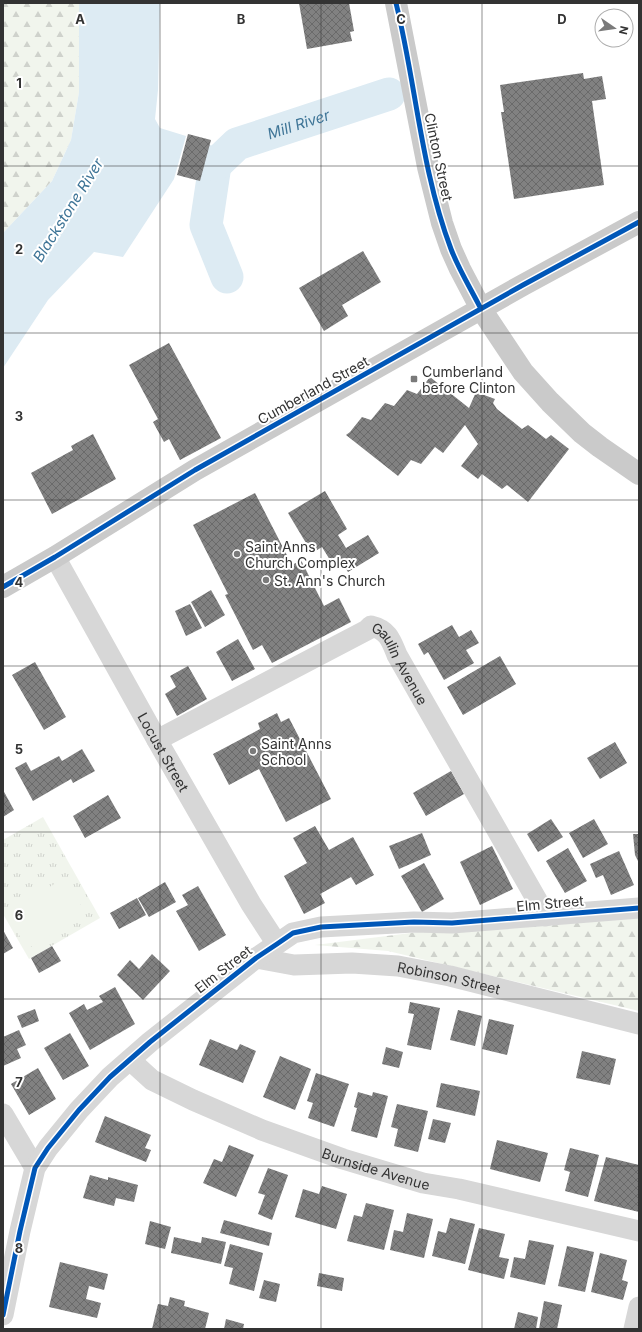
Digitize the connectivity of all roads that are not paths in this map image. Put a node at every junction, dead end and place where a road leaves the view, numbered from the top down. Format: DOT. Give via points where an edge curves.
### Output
graph roads {
  1 [pos="396,3"];
  2 [pos="639,222"];
  3 [pos="481,309"];
  4 [pos="639,474"];
  5 [pos="55,557"];
  6 [pos="3,587"];
  7 [pos="156,740"];
  8 [pos="639,908"];
  9 [pos="546,916"];
  10 [pos="277,944"];
  11 [pos="256,958"];
  12 [pos="639,1024"];
  13 [pos="130,1060"];
  14 [pos="3,1114"];
  15 [pos="35,1168"];
  16 [pos="639,1231"];
  17 [pos="639,1307"];
  18 [pos="3,1315"];
  19 [pos="634,1329"];
  1 -- 3 [label="main road, Clinton Street" via="428,167 442,223 451,250"];
  2 -- 3 [label="main road, Cumberland Street"];
  3 -- 4 [label="main road, Clinton Street" via="523,372 550,402 582,433"];
  3 -- 5 [label="main road, Cumberland Street" via="196,470"];
  5 -- 6 [label="main road, Cumberland Street"];
  5 -- 7 [label="street, Locust Street"];
  7 -- 9 [label="street, Gaulin Avenue" via="372,626 382,629 391,640 397,655"];
  7 -- 10 [label="street, Locust Street"];
  8 -- 9 [label="street, Elm Street"];
  9 -- 10 [label="street, Elm Street" via="452,923 414,922 321,927 294,933"];
  10 -- 11 [label="street, Elm Street"];
  11 -- 12 [label="street, Robinson Street" via="294,965 352,963 398,966 450,976"];
  11 -- 13 [label="street, Elm Street"];
  13 -- 15 [label="street, Elm Street" via="91,1096 48,1148"];
  13 -- 16 [label="street, Burnside Avenue" via="152,1080 193,1100 262,1130 343,1159 423,1183"];
  14 -- 15 [label="street"];
  15 -- 18 [label="street, Elm Street"];
  17 -- 19 [label="street"];
}
